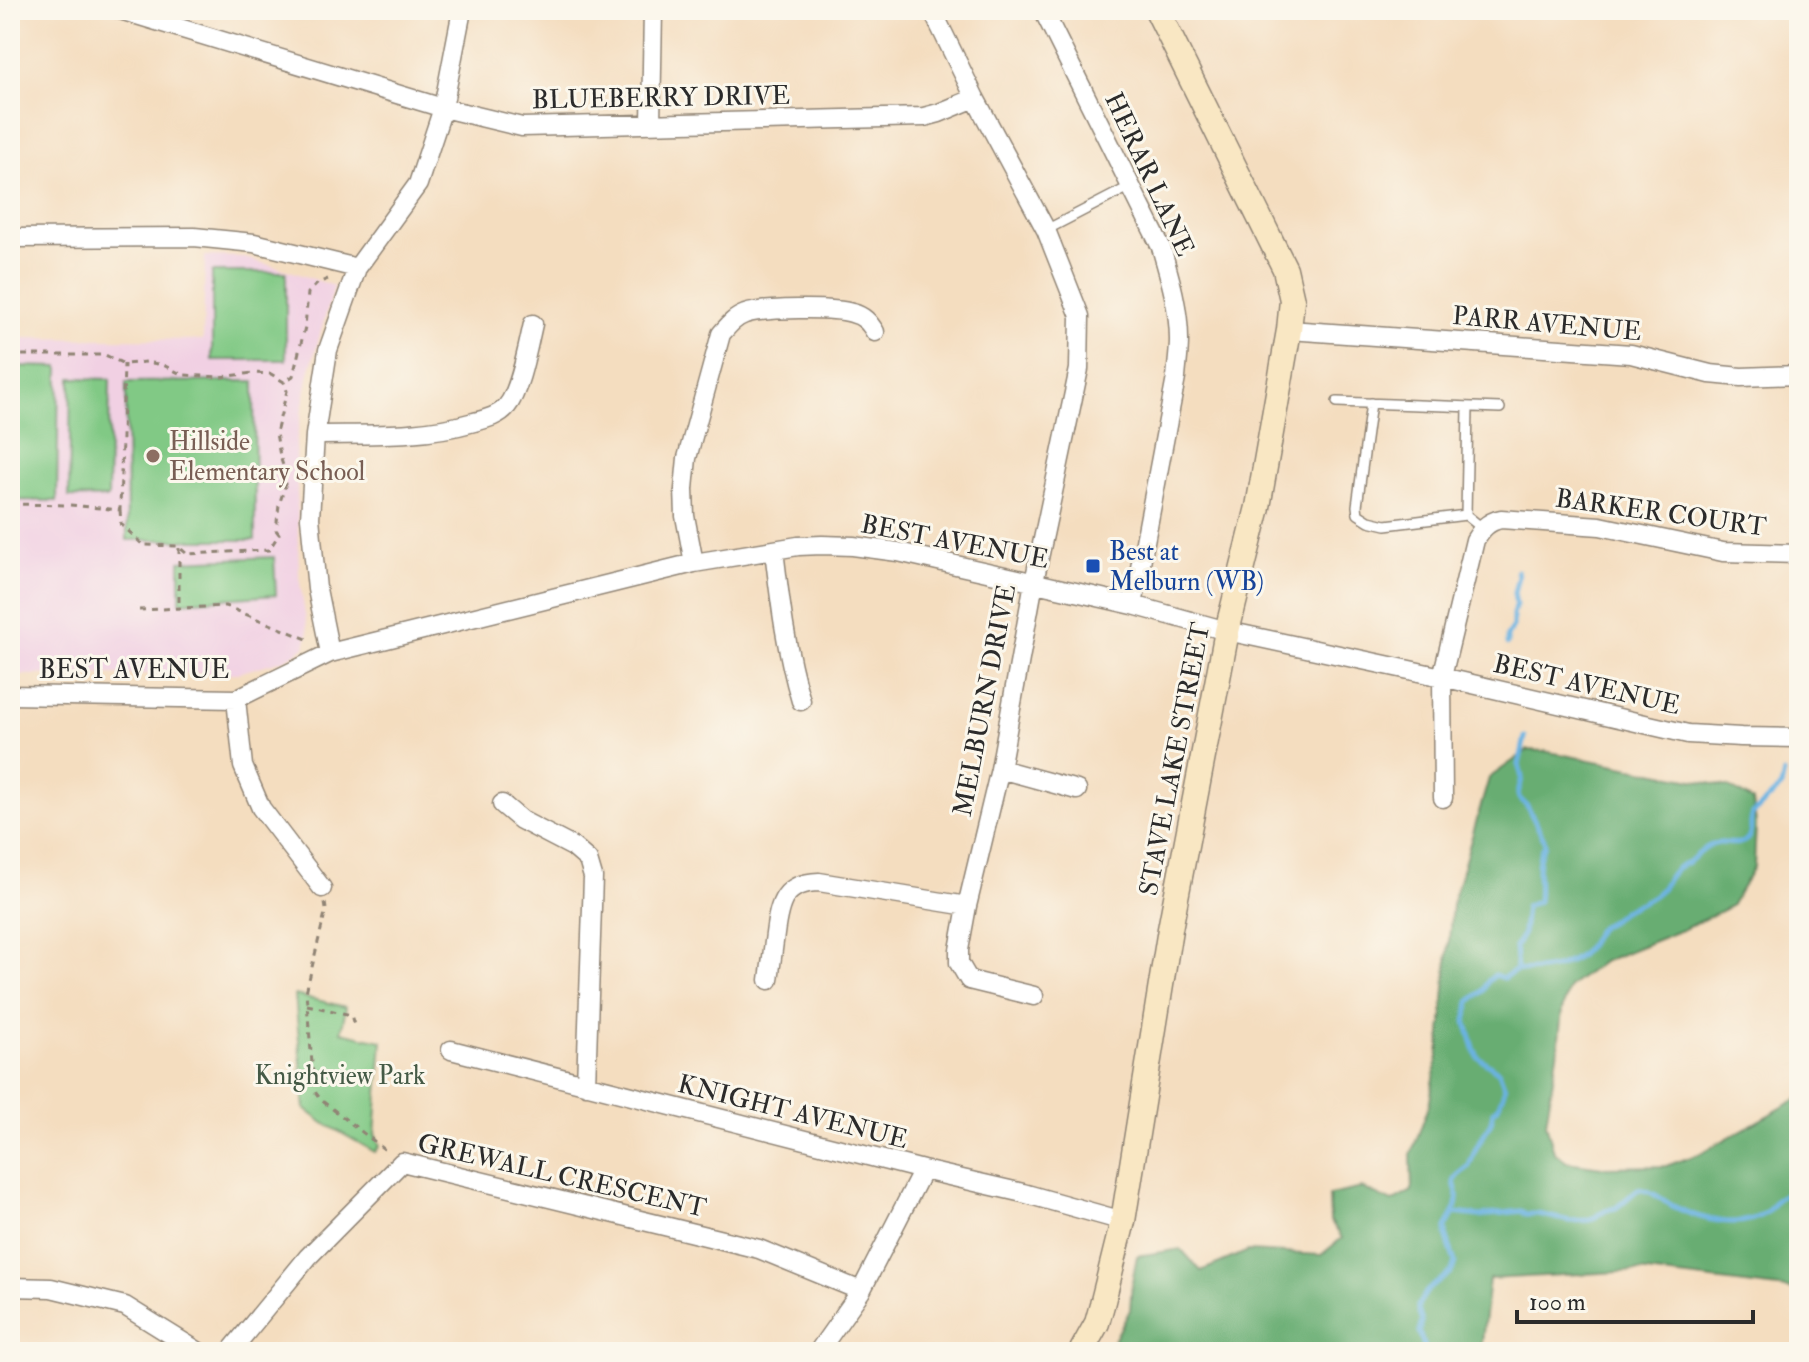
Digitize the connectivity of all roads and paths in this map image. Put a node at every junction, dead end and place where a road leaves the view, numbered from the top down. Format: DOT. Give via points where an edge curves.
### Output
graph roads {
  1 [pos="120,10"];
  2 [pos="462,10"];
  3 [pos="653,10"];
  4 [pos="932,10"];
  5 [pos="1043,10"];
  6 [pos="1157,10"];
  7 [pos="975,98"];
  8 [pos="443,108"];
  9 [pos="651,123"];
  10 [pos="1129,187"];
  11 [pos="1046,230"];
  12 [pos="10,238"];
  13 [pos="357,268"];
  14 [pos="533,324"];
  15 [pos="1289,330"];
  16 [pos="875,332"];
  17 [pos="10,355"];
  18 [pos="124,364"];
  19 [pos="1799,375"];
  20 [pos="284,382"];
  21 [pos="1337,402"];
  22 [pos="1371,403"];
  23 [pos="1468,407"];
  24 [pos="1500,408"];
  25 [pos="315,435"];
  26 [pos="10,504"];
  27 [pos="120,510"];
  28 [pos="1466,515"];
  29 [pos="1482,528"];
  30 [pos="178,546"];
  31 [pos="774,550"];
  32 [pos="1799,554"];
  33 [pos="694,563"];
  34 [pos="1034,582"];
  35 [pos="1133,605"];
  36 [pos="179,608"];
  37 [pos="139,610"];
  38 [pos="1227,631"];
  39 [pos="330,653"];
  40 [pos="1442,677"];
  41 [pos="10,695"];
  42 [pos="236,699"];
  43 [pos="801,701"];
  44 [pos="1799,738"];
  45 [pos="1000,769"];
  46 [pos="1077,790"];
  47 [pos="1443,798"];
  48 [pos="502,804"];
  49 [pos="322,888"];
  50 [pos="967,906"];
  51 [pos="769,980"];
  52 [pos="1034,996"];
  53 [pos="307,1005"];
  54 [pos="354,1025"];
  55 [pos="451,1050"];
  56 [pos="586,1085"];
  57 [pos="402,1162"];
  58 [pos="923,1170"];
  59 [pos="1123,1221"];
  60 [pos="10,1287"];
  61 [pos="861,1291"];
  62 [pos="199,1352"];
  63 [pos="230,1352"];
  64 [pos="818,1352"];
  65 [pos="1081,1352"];
  1 -- 8 [label="street, BLUEBERRY DRIVE"];
  2 -- 8 [label="street"];
  3 -- 9 [label="street"];
  4 -- 7 [label="street, MELBURN DRIVE"];
  5 -- 10 [label="street, HERAR LANE"];
  6 -- 15 [label="main road, STAVE LAKE STREET" via="1285,269 1292,300"];
  7 -- 9 [label="street, BLUEBERRY DRIVE" via="924,117"];
  7 -- 11 [label="street, MELBURN DRIVE"];
  8 -- 9 [label="street, BLUEBERRY DRIVE" via="522,127"];
  8 -- 13 [label="street" via="418,184"];
  10 -- 11 [label="lane"];
  10 -- 35 [label="street, HERAR LANE" via="1161,247 1178,312 1179,341"];
  11 -- 34 [label="street, MELBURN DRIVE" via="1080,316 1079,369"];
  12 -- 13 [label="street" via="194,237 254,243"];
  13 -- 20 [label="path" via="318,283 308,293 296,368"];
  13 -- 25 [label="street" via="328,350"];
  14 -- 25 [label="street" via="515,391 494,417 447,430"];
  15 -- 19 [label="street, PARR AVENUE" via="1631,354 1741,377"];
  15 -- 38 [label="main road, STAVE LAKE STREET" via="1258,507"];
  16 -- 33 [label="street" via="867,320 835,310 745,314 721,334 687,458 685,516"];
  17 -- 18 [label="path" via="105,355"];
  18 -- 20 [label="path" via="147,362 183,375 271,374"];
  18 -- 27 [label="path"];
  20 -- 30 [label="path" via="287,391 276,433 285,472 277,539 269,550 187,554"];
  21 -- 22 [label="lane"];
  22 -- 23 [label="lane"];
  22 -- 28 [label="lane" via="1358,514 1386,525"];
  23 -- 24 [label="lane"];
  23 -- 28 [label="lane"];
  25 -- 39 [label="street" via="310,518"];
  26 -- 27 [label="path"];
  27 -- 30 [label="path" via="121,524 143,545"];
  28 -- 29 [label="lane"];
  29 -- 32 [label="street, BARKER COURT" via="1501,519 1600,526 1723,552"];
  29 -- 40 [label="street"];
  30 -- 36 [label="path"];
  31 -- 33 [label="street, BEST AVENUE"];
  31 -- 34 [label="street, BEST AVENUE" via="853,546"];
  31 -- 43 [label="street" via="783,627"];
  33 -- 39 [label="street, BEST AVENUE"];
  34 -- 35 [label="street, BEST AVENUE"];
  34 -- 45 [label="street, MELBURN DRIVE"];
  35 -- 38 [label="street, BEST AVENUE"];
  36 -- 37 [label="path"];
  36 -- 39 [label="path" via="225,606"];
  38 -- 40 [label="street, BEST AVENUE"];
  38 -- 59 [label="main road, STAVE LAKE STREET" via="1170,929"];
  39 -- 42 [label="street, BEST AVENUE"];
  40 -- 44 [label="street, BEST AVENUE" via="1688,734"];
  40 -- 47 [label="street"];
  41 -- 42 [label="street, BEST AVENUE"];
  42 -- 49 [label="street" via="243,766 261,808"];
  45 -- 46 [label="street"];
  45 -- 50 [label="street, MELBURN DRIVE"];
  48 -- 56 [label="street" via="588,860 593,877"];
  49 -- 53 [label="path" via="326,909"];
  50 -- 51 [label="street" via="803,883 783,899"];
  50 -- 52 [label="street, MELBURN DRIVE" via="959,963 969,980"];
  53 -- 54 [label="path" via="351,1015"];
  53 -- 57 [label="path" via="316,1093"];
  55 -- 56 [label="street, KNIGHT AVENUE"];
  56 -- 58 [label="street, KNIGHT AVENUE"];
  57 -- 61 [label="street, GREWALL CRESCENT" via="759,1249"];
  57 -- 63 [label="street, GREWALL CRESCENT" via="308,1257"];
  58 -- 59 [label="street, KNIGHT AVENUE"];
  58 -- 61 [label="street"];
  59 -- 65 [label="main road, STAVE LAKE STREET" via="1097,1323"];
  60 -- 62 [label="street" via="51,1288 125,1306"];
  61 -- 64 [label="street"];
}
